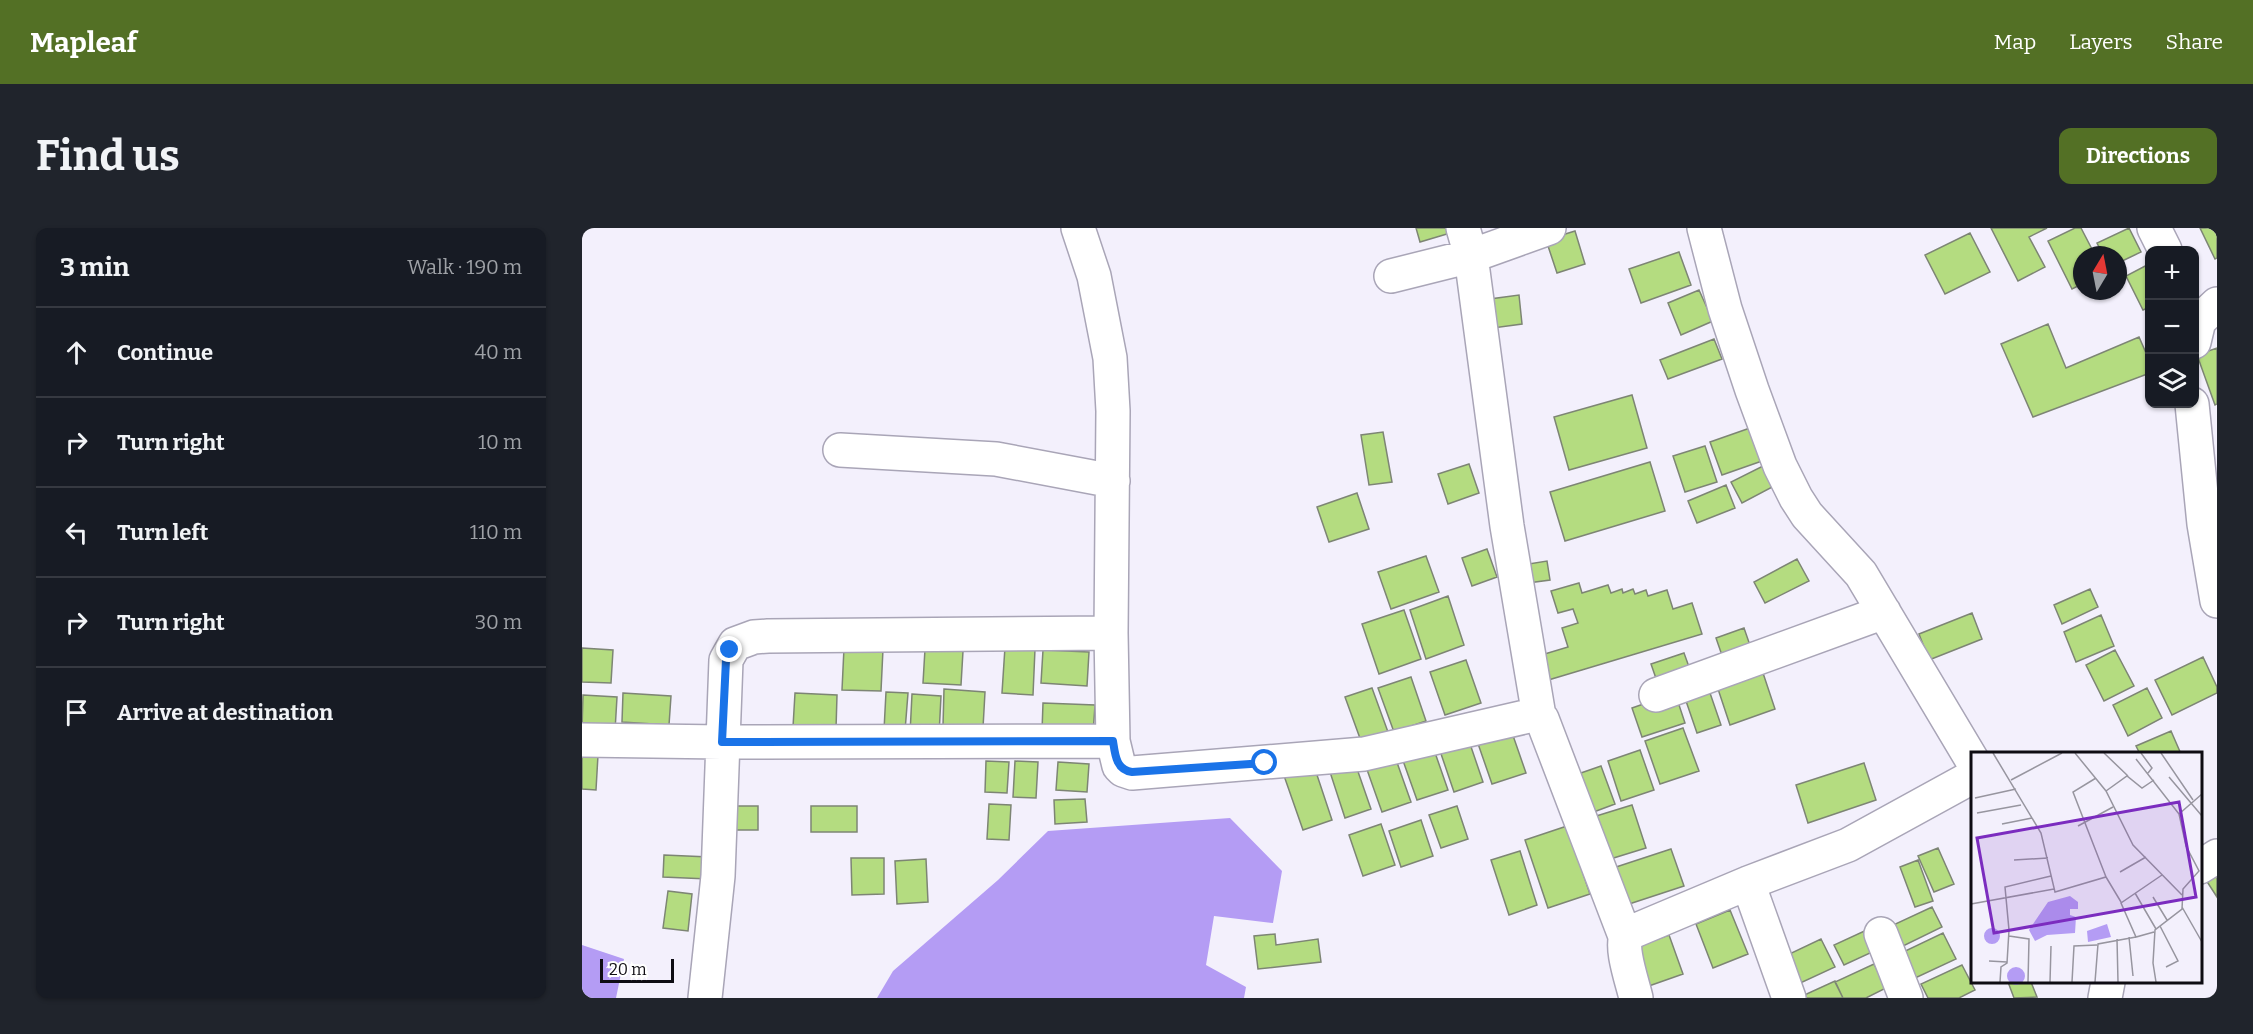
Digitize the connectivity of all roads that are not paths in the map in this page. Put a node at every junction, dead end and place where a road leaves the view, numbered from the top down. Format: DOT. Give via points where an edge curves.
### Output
graph roads {
  1 [pos="1078,228"];
  2 [pos="1549,228"];
  3 [pos="1704,228"];
  4 [pos="2154,228"];
  5 [pos="1467,242"];
  6 [pos="2163,246"];
  7 [pos="1391,276"];
  8 [pos="2192,408"];
  9 [pos="840,450"];
  10 [pos="1113,481"];
  11 [pos="2217,602"];
  12 [pos="1884,612"];
  13 [pos="1111,633"];
  14 [pos="1656,695"];
  15 [pos="1539,716"];
  16 [pos="582,740"];
  17 [pos="1113,741"];
  18 [pos="722,742"];
  19 [pos="1971,758"];
  20 [pos="1971,778"];
  21 [pos="2217,856"];
  22 [pos="2202,866"];
  23 [pos="1748,883"];
  24 [pos="1881,934"];
  25 [pos="1625,936"];
  26 [pos="2108,983"];
  27 [pos="705,998"];
  28 [pos="1636,998"];
  29 [pos="1789,998"];
  30 [pos="1906,998"];
  31 [pos="2105,998"];
  1 -- 10 [label="street" via="1094,276 1110,358"];
  2 -- 5 [label="street"];
  3 -- 12 [label="street" via="1725,309 1780,466 1803,509 1855,566"];
  4 -- 6 [label="street"];
  5 -- 7 [label="street"];
  5 -- 15 [label="street" via="1507,526"];
  8 -- 11 [label="street" via="2204,524"];
  9 -- 10 [label="street" via="996,459"];
  10 -- 13 [label="street"];
  12 -- 14 [label="street"];
  12 -- 19 [label="street"];
  13 -- 17 [label="street"];
  13 -- 18 [label="street" via="768,636 743,640 735,644 726,660"];
  15 -- 17 [label="street" via="1364,754 1141,772 1123,770"];
  15 -- 25 [label="street"];
  16 -- 18 [label="street"];
  17 -- 18 [label="street"];
  18 -- 27 [label="street" via="718,876"];
  20 -- 23 [label="street" via="1848,845"];
  21 -- 22 [label="street"];
  23 -- 25 [label="street"];
  23 -- 29 [label="street"];
  24 -- 30 [label="street"];
  25 -- 28 [label="street"];
  26 -- 31 [label="street"];
}
